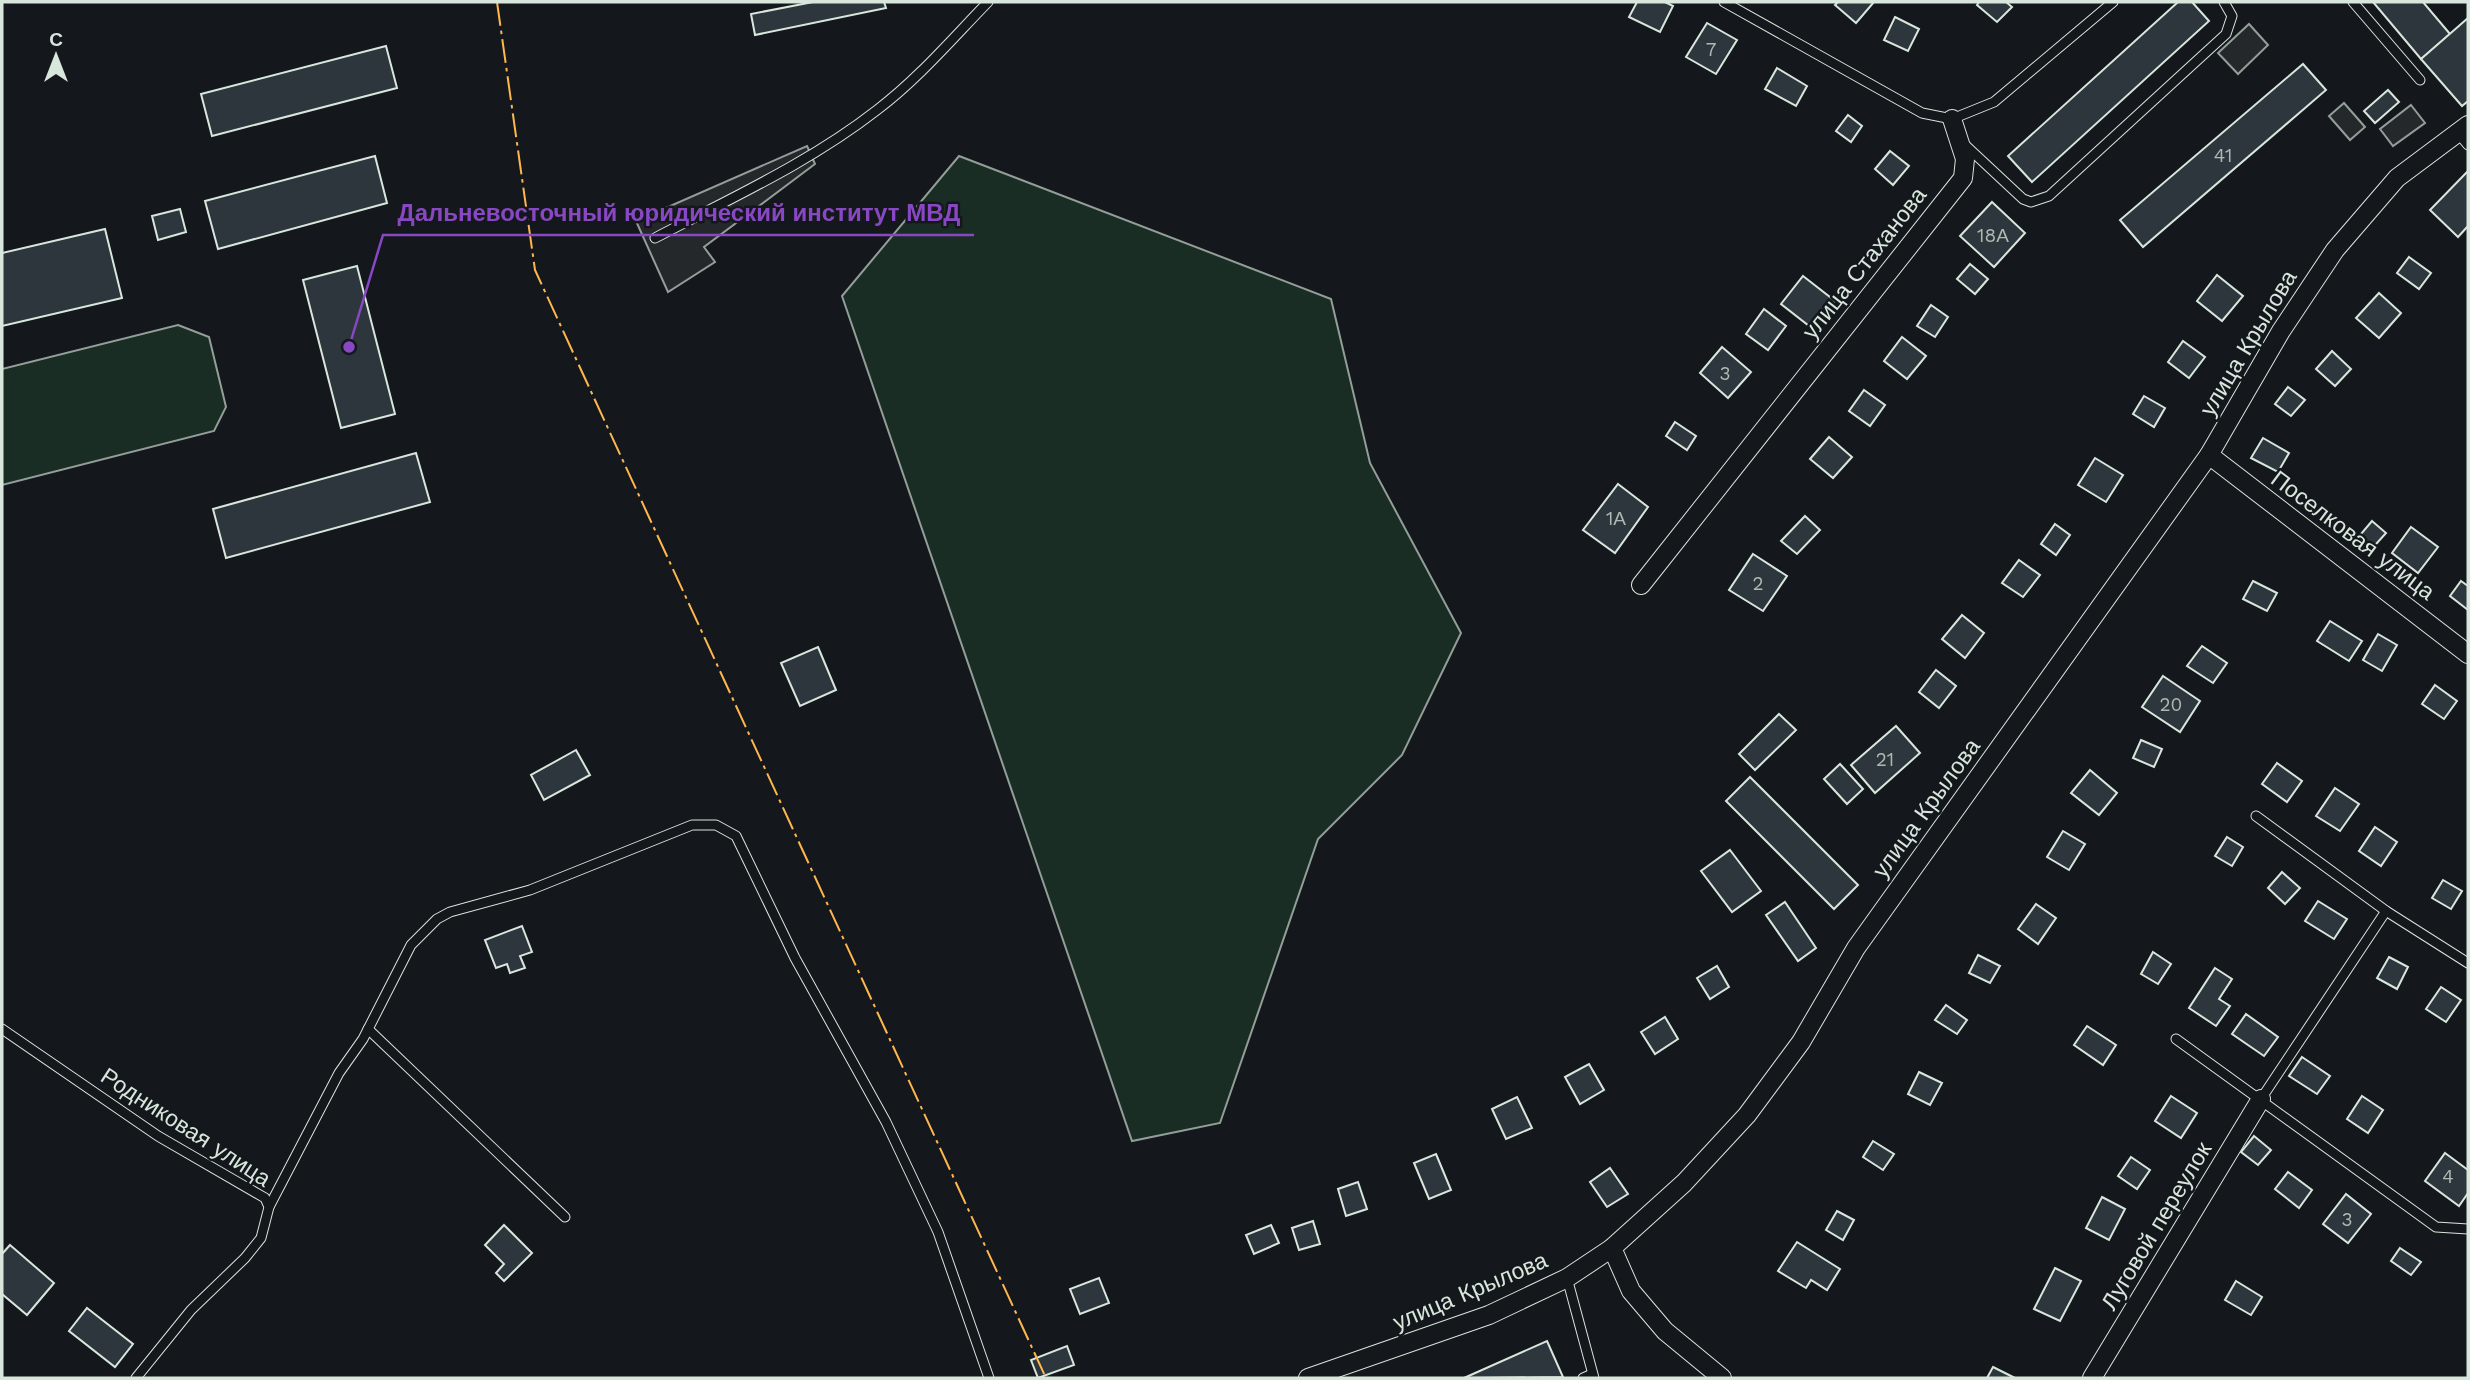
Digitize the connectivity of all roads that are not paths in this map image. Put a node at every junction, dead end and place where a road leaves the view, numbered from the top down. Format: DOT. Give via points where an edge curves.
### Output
graph roads {
  1 [pos="988,2"];
  2 [pos="1724,2"];
  3 [pos="2113,2"];
  4 [pos="2224,2"];
  5 [pos="2353,2"];
  6 [pos="2420,80"];
  7 [pos="1952,119"];
  8 [pos="2465,134"];
  9 [pos="1962,141"];
  10 [pos="655,238"];
  11 [pos="2209,455"];
  12 [pos="1641,585"];
  13 [pos="2468,654"];
  14 [pos="2256,816"];
  15 [pos="2386,911"];
  16 [pos="2468,963"];
  17 [pos="2,1029"];
  18 [pos="368,1029"];
  19 [pos="2176,1039"];
  20 [pos="2261,1099"];
  21 [pos="269,1206"];
  22 [pos="565,1217"];
  23 [pos="2468,1229"];
  24 [pos="1612,1248"];
  25 [pos="1567,1278"];
  26 [pos="1593,1376"];
  27 [pos="136,1378"];
  28 [pos="989,1378"];
  29 [pos="1308,1378"];
  30 [pos="1583,1378"];
  31 [pos="1722,1378"];
  32 [pos="2092,1378"];
  1 -- 10 [label="lane" via="877,111 806,160"];
  2 -- 7 [label="lane" via="1922,113"];
  3 -- 7 [label="lane" via="1994,102"];
  4 -- 9 [label="lane" via="2232,16 2227,34 2049,196 2031,202 2022,199"];
  5 -- 6 [label="lane"];
  7 -- 9 [label="street, улица Стаханова"];
  8 -- 11 [label="street, улица Крылова" via="2397,178 2335,250 2281,331"];
  9 -- 12 [label="street, улица Стаханова" via="1963,178"];
  11 -- 13 [label="street, Поселковая улица"];
  11 -- 24 [label="street, улица Крылова" via="1856,948 1801,1042 1747,1115 1684,1183"];
  14 -- 15 [label="lane"];
  15 -- 16 [label="lane"];
  15 -- 20 [label="lane, Луговой переулок"];
  17 -- 21 [label="lane, Родниковая улица" via="158,1136 265,1198"];
  18 -- 21 [label="lane" via="339,1073"];
  18 -- 22 [label="lane"];
  18 -- 28 [label="lane" via="411,945 450,912 530,890 692,825 728,830 736,836 921,1195"];
  19 -- 20 [label="lane"];
  20 -- 23 [label="lane" via="2436,1227"];
  20 -- 32 [label="street, Луговой переулок"];
  21 -- 27 [label="lane, Родниковая улица" via="261,1238 191,1310"];
  24 -- 25 [label="street, улица Крылова"];
  24 -- 31 [label="street" via="1639,1301 1665,1331"];
  25 -- 26 [label="lane"];
  25 -- 29 [label="street, улица Крылова" via="1489,1315"];
  26 -- 30 [label="lane"];
}
